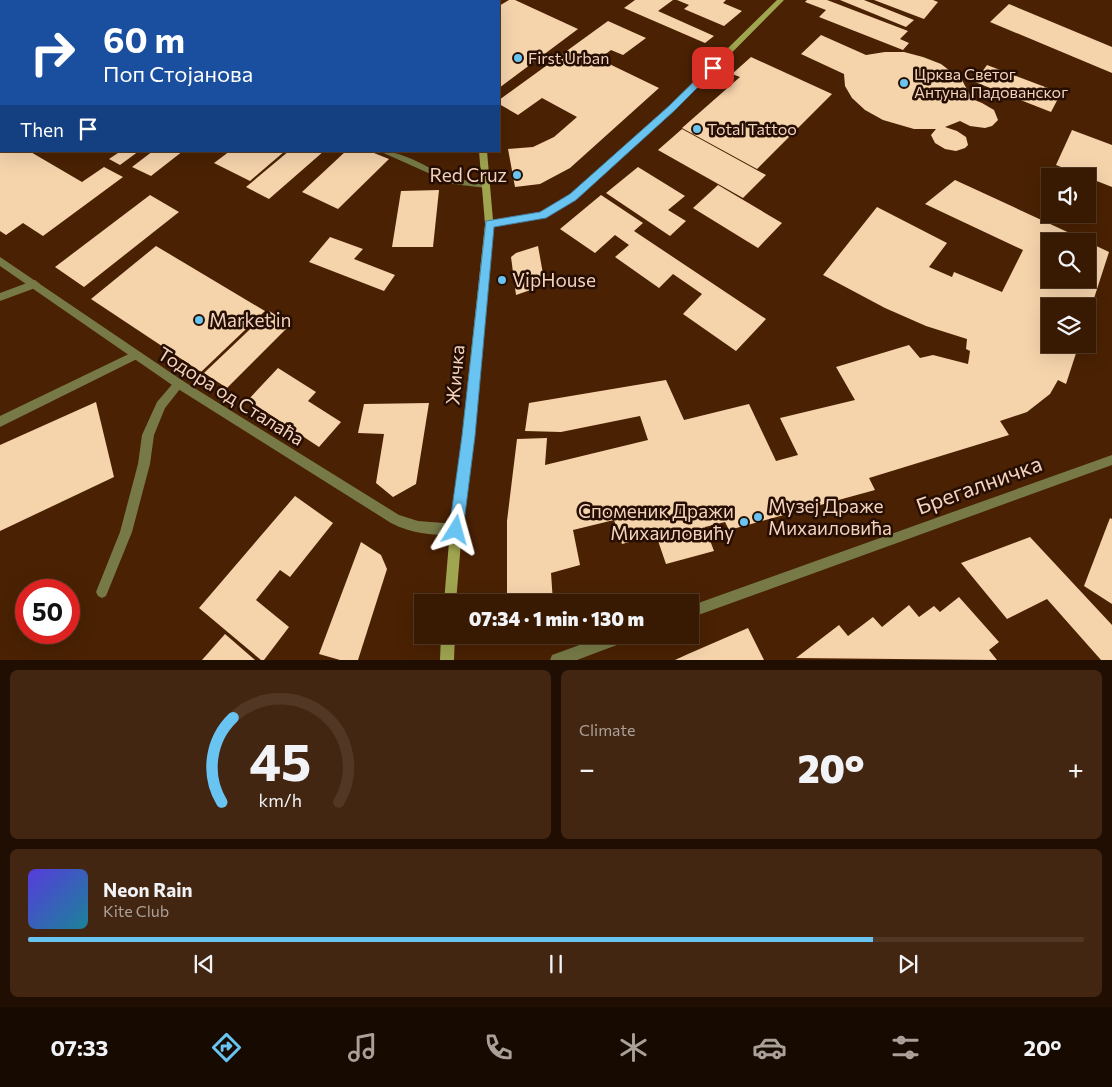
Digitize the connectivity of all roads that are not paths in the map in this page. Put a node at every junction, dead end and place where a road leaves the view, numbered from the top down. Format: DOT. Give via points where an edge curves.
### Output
graph roads {
  1 [pos="781,0"];
  2 [pos="385,152"];
  3 [pos="483,152"];
  4 [pos="486,185"];
  5 [pos="489,224"];
  6 [pos="0,260"];
  7 [pos="35,284"];
  8 [pos="0,297"];
  9 [pos="135,355"];
  10 [pos="179,384"];
  11 [pos="0,422"];
  12 [pos="1112,460"];
  13 [pos="456,530"];
  14 [pos="102,592"];
  15 [pos="451,594"];
  16 [pos="699,609"];
  17 [pos="448,644"];
  18 [pos="601,644"];
  19 [pos="447,660"];
  20 [pos="557,660"];
  1 -- 5 [label="street" via="672,108 573,197 542,215"];
  2 -- 4 [label="street" via="456,182"];
  3 -- 4 [label="street, Жичка"];
  4 -- 5 [label="street, Жичка"];
  5 -- 13 [label="street, Жичка"];
  6 -- 7 [label="street, Тодора од Сталаћа"];
  7 -- 8 [label="street"];
  7 -- 9 [label="street, Тодора од Сталаћа"];
  9 -- 10 [label="street, Тодора од Сталаћа"];
  9 -- 11 [label="street"];
  10 -- 13 [label="street, Тодора од Сталаћа" via="395,520 407,526"];
  10 -- 14 [label="street" via="161,405 148,435 144,464 126,532"];
  12 -- 16 [label="street, Брегалничка"];
  13 -- 15 [label="street, Жичка"];
  17 -- 19 [label="street"];
  18 -- 20 [label="street"];
}
